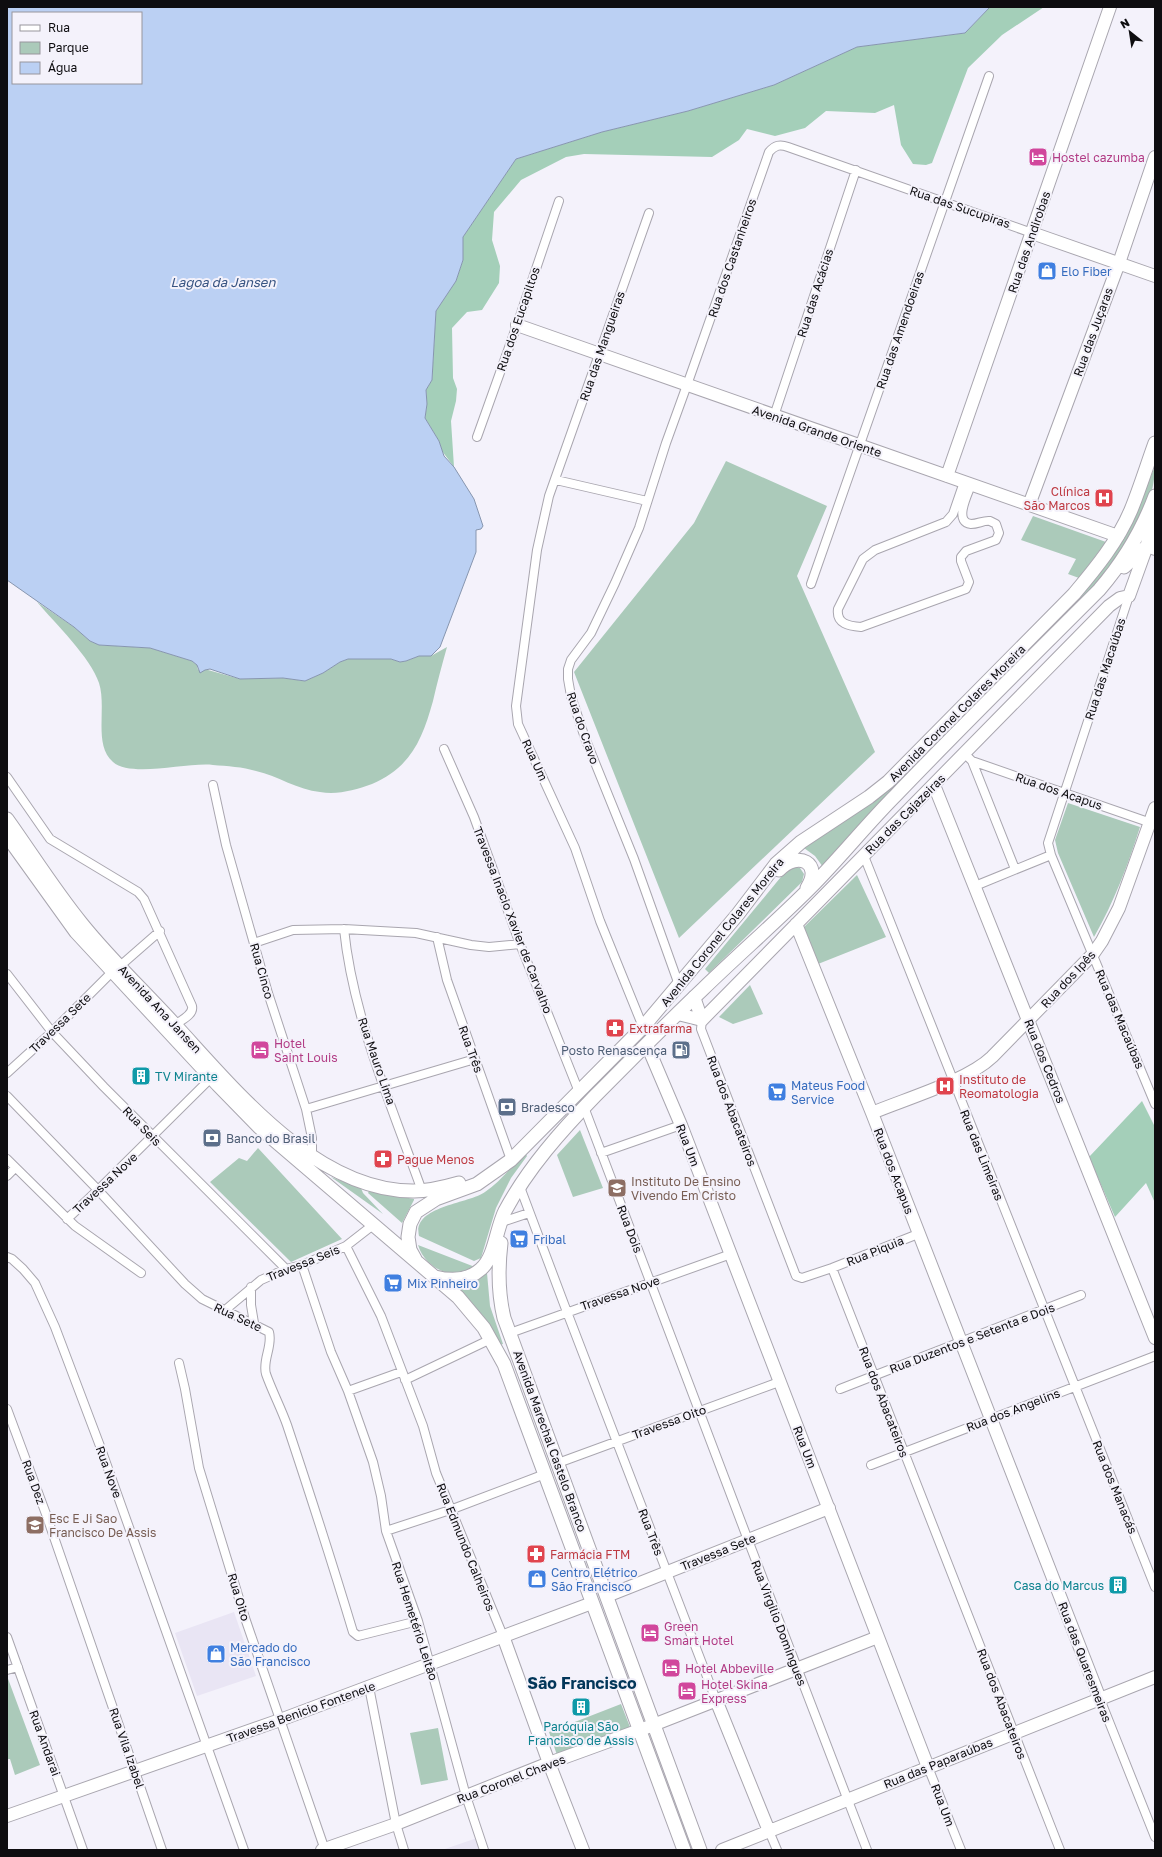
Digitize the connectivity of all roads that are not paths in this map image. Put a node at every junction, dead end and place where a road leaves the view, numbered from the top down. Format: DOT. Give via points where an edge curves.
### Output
graph roads {
  1 [pos="1110,7"];
  2 [pos="989,76"];
  3 [pos="788,146"];
  4 [pos="1155,157"];
  5 [pos="856,170"];
  6 [pos="559,201"];
  7 [pos="945,202"];
  8 [pos="649,213"];
  9 [pos="1032,232"];
  10 [pos="1119,263"];
  11 [pos="1155,276"];
  12 [pos="517,325"];
  13 [pos="599,354"];
  14 [pos="688,385"];
  15 [pos="774,416"];
  16 [pos="477,437"];
  17 [pos="1155,443"];
  18 [pos="860,446"];
  19 [pos="947,476"];
  20 [pos="556,480"];
  21 [pos="968,483"];
  22 [pos="1155,496"];
  23 [pos="647,501"];
  24 [pos="1029,505"];
  25 [pos="1155,516"];
  26 [pos="1118,536"];
  27 [pos="1151,548"];
  28 [pos="811,584"];
  29 [pos="1099,590"];
  30 [pos="1129,596"];
  31 [pos="444,749"];
  32 [pos="968,758"];
  33 [pos="7,777"];
  34 [pos="214,785"];
  35 [pos="934,785"];
  36 [pos="1064,793"];
  37 [pos="1155,808"];
  38 [pos="7,819"];
  39 [pos="1152,824"];
  40 [pos="7,836"];
  41 [pos="1051,855"];
  42 [pos="864,856"];
  43 [pos="1015,869"];
  44 [pos="975,886"];
  45 [pos="802,896"];
  46 [pos="738,914"];
  47 [pos="796,924"];
  48 [pos="344,929"];
  49 [pos="160,932"];
  50 [pos="437,937"];
  51 [pos="254,942"];
  52 [pos="520,944"];
  53 [pos="1093,954"];
  54 [pos="116,969"];
  55 [pos="7,974"];
  56 [pos="679,985"];
  57 [pos="694,997"];
  58 [pos="678,1014"];
  59 [pos="702,1020"];
  60 [pos="1028,1020"];
  61 [pos="175,1025"];
  62 [pos="643,1027"];
  63 [pos="52,1032"];
  64 [pos="646,1045"];
  65 [pos="475,1059"];
  66 [pos="7,1073"];
  67 [pos="211,1078"];
  68 [pos="953,1080"];
  69 [pos="385,1087"];
  70 [pos="579,1092"];
  71 [pos="7,1096"];
  72 [pos="1155,1104"];
  73 [pos="584,1107"];
  74 [pos="306,1110"];
  75 [pos="872,1113"];
  76 [pos="681,1125"];
  77 [pos="153,1137"];
  78 [pos="601,1153"];
  79 [pos="312,1156"];
  80 [pos="7,1160"];
  81 [pos="507,1163"];
  82 [pos="15,1168"];
  83 [pos="7,1176"];
  84 [pos="520,1186"];
  85 [pos="98,1190"];
  86 [pos="422,1191"];
  87 [pos="529,1213"];
  88 [pos="66,1219"];
  89 [pos="505,1221"];
  90 [pos="373,1225"];
  91 [pos="918,1234"];
  92 [pos="346,1246"];
  93 [pos="730,1254"];
  94 [pos="7,1256"];
  95 [pos="416,1260"];
  96 [pos="302,1265"];
  97 [pos="286,1268"];
  98 [pos="832,1268"];
  99 [pos="141,1273"];
  100 [pos="435,1277"];
  101 [pos="650,1283"];
  102 [pos="251,1287"];
  103 [pos="1081,1295"];
  104 [pos="1044,1310"];
  105 [pos="224,1311"];
  106 [pos="567,1312"];
  107 [pos="254,1323"];
  108 [pos="510,1332"];
  109 [pos="1155,1338"];
  110 [pos="491,1339"];
  111 [pos="960,1342"];
  112 [pos="1155,1356"];
  113 [pos="179,1363"];
  114 [pos="401,1372"];
  115 [pos="875,1376"];
  116 [pos="405,1380"];
  117 [pos="779,1382"];
  118 [pos="1074,1387"];
  119 [pos="840,1389"];
  120 [pos="348,1392"];
  121 [pos="7,1409"];
  122 [pos="700,1411"];
  123 [pos="991,1419"];
  124 [pos="617,1441"];
  125 [pos="904,1452"];
  126 [pos="558,1463"];
  127 [pos="871,1465"];
  128 [pos="545,1474"];
  129 [pos="829,1508"];
  130 [pos="450,1510"];
  131 [pos="386,1531"];
  132 [pos="748,1540"];
  133 [pos="666,1573"];
  134 [pos="1155,1587"];
  135 [pos="608,1596"];
  136 [pos="592,1602"];
  137 [pos="418,1621"];
  138 [pos="503,1636"];
  139 [pos="7,1637"];
  140 [pos="878,1637"];
  141 [pos="92,1646"];
  142 [pos="430,1664"];
  143 [pos="18,1666"];
  144 [pos="797,1669"];
  145 [pos="7,1670"];
  146 [pos="1155,1677"];
  147 [pos="370,1687"];
  148 [pos="1100,1699"];
  149 [pos="716,1700"];
  150 [pos="280,1720"];
  151 [pos="655,1724"];
  152 [pos="640,1730"];
  153 [pos="1013,1733"];
  154 [pos="207,1746"];
  155 [pos="549,1763"];
  156 [pos="928,1766"];
  157 [pos="136,1772"];
  158 [pos="64,1796"];
  159 [pos="466,1796"];
  160 [pos="848,1799"];
  161 [pos="7,1816"];
  162 [pos="396,1824"];
  163 [pos="769,1831"];
  164 [pos="1155,1837"];
  165 [pos="83,1850"];
  166 [pos="162,1850"];
  167 [pos="244,1850"];
  168 [pos="324,1850"];
  169 [pos="404,1850"];
  170 [pos="484,1850"];
  171 [pos="583,1850"];
  172 [pos="684,1850"];
  173 [pos="700,1850"];
  174 [pos="722,1850"];
  175 [pos="777,1850"];
  176 [pos="867,1850"];
  177 [pos="961,1850"];
  178 [pos="1060,1850"];
  1 -- 9 [label="street, Rua das Andirobas"];
  2 -- 7 [label="street, Rua das Amendoeiras"];
  3 -- 5 [label="street, Rua das Sucupiras"];
  3 -- 14 [label="street, Rua dos Castanheiros" via="775,146 766,157"];
  4 -- 10 [label="street, Rua das Juçaras"];
  5 -- 7 [label="street, Rua das Sucupiras"];
  5 -- 15 [label="street, Rua das Acácias"];
  6 -- 12 [label="street, Rua dos Eucapiltos"];
  7 -- 9 [label="street, Rua das Sucupiras"];
  7 -- 18 [label="street, Rua das Amendoeiras"];
  8 -- 13 [label="street, Rua das Mangueiras"];
  9 -- 10 [label="street, Rua das Sucupiras"];
  9 -- 19 [label="street, Rua das Andirobas"];
  10 -- 11 [label="street, Rua das Sucupiras"];
  10 -- 24 [label="street, Rua das Juçaras"];
  12 -- 13 [label="street, Avenida Grande Oriente"];
  12 -- 16 [label="street, Rua dos Eucapiltos"];
  13 -- 14 [label="street, Avenida Grande Oriente"];
  13 -- 20 [label="street, Rua das Mangueiras"];
  14 -- 15 [label="street, Avenida Grande Oriente"];
  14 -- 23 [label="street, Rua do Cravo"];
  15 -- 18 [label="street, Avenida Grande Oriente"];
  17 -- 26 [label="main road, Avenida Coronel Colares Moreira" via="1132,509"];
  18 -- 19 [label="street, Avenida Grande Oriente"];
  18 -- 28 [label="street, Rua das Amendoeiras"];
  19 -- 21 [label="street, Avenida Grande Oriente"];
  20 -- 23 [label="street"];
  20 -- 62 [label="street, Rua Um" via="549,496 537,550 516,701 517,717 521,731 575,848 600,922"];
  21 -- 21 [label="street" via="953,514 946,522 865,556 838,609 838,616 842,622 861,627 966,589 969,582 961,557 966,552 996,540 999,533 996,524 990,521 972,524 963,518"];
  21 -- 24 [label="street, Avenida Grande Oriente"];
  22 -- 29 [label="main road, Avenida Coronel Colares Moreira" via="1132,546"];
  23 -- 56 [label="street, Rua do Cravo" via="639,528 615,583 591,633 569,664 568,679 585,738 634,859"];
  24 -- 26 [label="street, Avenida Grande Oriente"];
  25 -- 27 [label="main road"];
  26 -- 46 [label="main road, Avenida Coronel Colares Moreira" via="1093,572 1061,608 888,782 785,855"];
  27 -- 29 [label="main road"];
  27 -- 30 [label="street, Rua das Macaúbas"];
  29 -- 45 [label="main road, Avenida Coronel Colares Moreira" via="897,793"];
  30 -- 32 [label="street, Rua das Cajazeiras" via="1120,598 1109,606"];
  30 -- 36 [label="street, Rua das Macaúbas"];
  31 -- 52 [label="street, Travessa Inacio Xavier de Carvalho" via="474,817"];
  32 -- 35 [label="street, Rua das Cajazeiras"];
  32 -- 36 [label="street, Rua dos Acapus"];
  32 -- 43 [label="street"];
  33 -- 49 [label="street" via="50,839 138,892"];
  34 -- 51 [label="street, Rua Cinco" via="226,845"];
  35 -- 42 [label="street, Rua das Cajazeiras"];
  35 -- 44 [label="street, Rua dos Cedros"];
  36 -- 39 [label="street, Rua dos Acapus"];
  36 -- 41 [label="street, Rua das Macaúbas" via="1049,836"];
  37 -- 39 [label="street, Rua dos Ipês"];
  38 -- 54 [label="main road, Avenida Ana Jansen"];
  39 -- 53 [label="street, Rua dos Ipês" via="1109,929"];
  40 -- 54 [label="main road, Avenida Ana Jansen" via="66,921"];
  41 -- 43 [label="street"];
  41 -- 53 [label="street, Rua das Macaúbas"];
  42 -- 47 [label="street, Rua das Cajazeiras"];
  42 -- 68 [label="street, Rua das Limeiras"];
  43 -- 44 [label="street"];
  44 -- 60 [label="street, Rua dos Cedros"];
  45 -- 46 [label="main road" via="810,883 812,873 808,863 798,859 780,868"];
  45 -- 57 [label="main road, Avenida Coronel Colares Moreira"];
  46 -- 56 [label="main road, Avenida Coronel Colares Moreira"];
  47 -- 59 [label="street, Rua das Cajazeiras"];
  47 -- 75 [label="street, Rua dos Acapus"];
  48 -- 50 [label="street" via="402,931"];
  48 -- 51 [label="street" via="293,930"];
  48 -- 69 [label="street, Rua Mauro Lima" via="350,972 363,1022"];
  49 -- 54 [label="street, Travessa Sete"];
  49 -- 61 [label="street" via="193,1010"];
  50 -- 52 [label="street" via="489,947"];
  50 -- 65 [label="street, Rua Três" via="447,980"];
  51 -- 74 [label="street, Rua Cinco"];
  52 -- 70 [label="street, Travessa Inacio Xavier de Carvalho"];
  53 -- 60 [label="street, Rua dos Ipês"];
  53 -- 72 [label="street, Rua das Macaúbas"];
  54 -- 61 [label="main road, Avenida Ana Jansen"];
  54 -- 63 [label="street, Travessa Sete"];
  54 -- 67 [label="main road, Avenida Ana Jansen"];
  55 -- 63 [label="street, Rua Seis"];
  56 -- 62 [label="main road, Avenida Coronel Colares Moreira"];
  57 -- 58 [label="main road, Avenida Coronel Colares Moreira"];
  57 -- 59 [label="street, Rua dos Abacateiros"];
  58 -- 59 [label="street"];
  58 -- 64 [label="main road, Avenida Coronel Colares Moreira"];
  59 -- 98 [label="street, Rua dos Abacateiros" via="701,1029 794,1273 798,1278 802,1278"];
  60 -- 68 [label="street, Rua dos Ipês" via="985,1064"];
  60 -- 109 [label="street, Rua dos Cedros"];
  61 -- 79 [label="main road, Avenida Ana Jansen" via="249,1104"];
  62 -- 70 [label="main road, Avenida Coronel Colares Moreira"];
  63 -- 66 [label="street, Travessa Sete"];
  63 -- 77 [label="street, Rua Seis"];
  64 -- 73 [label="main road, Avenida Coronel Colares Moreira"];
  64 -- 76 [label="street, Rua Um"];
  65 -- 69 [label="street"];
  65 -- 81 [label="street, Rua Três"];
  67 -- 77 [label="street, Travessa Nove"];
  67 -- 90 [label="main road, Avenida Ana Jansen" via="259,1127"];
  68 -- 75 [label="street, Rua dos Ipês"];
  68 -- 104 [label="street, Rua das Limeiras"];
  69 -- 74 [label="street"];
  69 -- 86 [label="street, Rua Mauro Lima"];
  70 -- 81 [label="main road, Avenida Coronel Colares Moreira"];
  71 -- 85 [label="street, Rua Sete"];
  73 -- 78 [label="street, Rua Dois"];
  73 -- 84 [label="main road, Avenida Coronel Colares Moreira" via="551,1144"];
  74 -- 79 [label="street, Rua Cinco" via="312,1138"];
  75 -- 91 [label="street, Rua dos Acapus"];
  76 -- 78 [label="street"];
  76 -- 93 [label="street, Rua Um"];
  77 -- 85 [label="street, Travessa Nove"];
  77 -- 97 [label="street, Rua Seis"];
  78 -- 101 [label="street, Rua Dois"];
  79 -- 86 [label="main road, Avenida Ana Jansen" via="330,1168 366,1183 391,1189"];
  80 -- 82 [label="street"];
  81 -- 86 [label="main road, Avenida Ana Jansen" via="469,1180"];
  81 -- 95 [label="main road, Avenida Coronel Colares Moreira" via="477,1184 436,1199 416,1212 410,1224 408,1237 410,1250"];
  82 -- 83 [label="street"];
  82 -- 88 [label="street"];
  84 -- 87 [label="street, Rua Três"];
  84 -- 89 [label="main road, Avenida Marechal Castelo Branco"];
  84 -- 100 [label="main road, Avenida Coronel Colares Moreira" via="501,1220 491,1256 484,1267 461,1279"];
  85 -- 88 [label="street, Travessa Nove"];
  85 -- 105 [label="street, Rua Sete" via="184,1284 202,1300"];
  87 -- 89 [label="street"];
  87 -- 106 [label="street, Rua Três"];
  88 -- 99 [label="street"];
  89 -- 108 [label="main road, Avenida Marechal Castelo Branco" via="498,1271 501,1306"];
  90 -- 92 [label="street, Travessa Seis"];
  90 -- 95 [label="main road, Avenida Ana Jansen"];
  91 -- 98 [label="street, Rua Piquia"];
  91 -- 111 [label="street, Rua dos Acapus"];
  92 -- 96 [label="street, Travessa Seis"];
  92 -- 114 [label="street, Rua Edmundo Calheiros" via="381,1316"];
  93 -- 101 [label="street, Travessa Nove"];
  93 -- 117 [label="street, Rua Um"];
  94 -- 154 [label="street, Rua Nove" via="35,1283 55,1327"];
  95 -- 100 [label="main road, Avenida Marechal Castelo Branco"];
  96 -- 97 [label="street, Travessa Seis"];
  96 -- 120 [label="street, Rua Hemetério Leitão" via="331,1352"];
  97 -- 102 [label="street, Travessa Seis"];
  98 -- 115 [label="street, Rua dos Abacateiros"];
  100 -- 110 [label="main road, Avenida Marechal Castelo Branco" via="470,1310"];
  101 -- 106 [label="street, Travessa Nove"];
  101 -- 122 [label="street, Rua Virgilio Domingues"];
  102 -- 105 [label="street, Travessa Seis"];
  102 -- 107 [label="street"];
  103 -- 104 [label="street, Rua Duzentos e Setenta e Dois"];
  104 -- 111 [label="street, Rua Duzentos e Setenta e Dois"];
  104 -- 118 [label="street, Rua das Limeiras"];
  105 -- 107 [label="street, Rua Sete"];
  106 -- 108 [label="street, Travessa Nove"];
  106 -- 124 [label="street, Rua Três"];
  107 -- 137 [label="street, Rua Sete" via="269,1332 265,1364 267,1376 284,1415 353,1632 358,1636"];
  108 -- 126 [label="main road, Avenida Marechal Castelo Branco"];
  110 -- 116 [label="street"];
  110 -- 128 [label="main road, Avenida Marechal Castelo Branco" via="504,1364"];
  111 -- 115 [label="street, Rua Duzentos e Setenta e Dois"];
  111 -- 123 [label="street, Rua dos Acapus"];
  112 -- 118 [label="street, Rua dos Angelins"];
  113 -- 150 [label="street, Rua Oito" via="199,1468 245,1618"];
  114 -- 116 [label="street, Rua Edmundo Calheiros"];
  114 -- 120 [label="street"];
  115 -- 119 [label="street, Rua Duzentos e Setenta e Dois"];
  115 -- 125 [label="street, Rua dos Abacateiros"];
  116 -- 130 [label="street, Rua Edmundo Calheiros"];
  117 -- 122 [label="street, Travessa Oito"];
  117 -- 129 [label="street, Rua Um"];
  118 -- 123 [label="street, Rua dos Angelins"];
  118 -- 134 [label="street, Rua dos Manacás"];
  120 -- 131 [label="street, Rua Hemetério Leitão" via="373,1462"];
  121 -- 141 [label="street, Rua Dez"];
  122 -- 124 [label="street, Travessa Oito"];
  122 -- 132 [label="street, Rua Virgilio Domingues"];
  123 -- 125 [label="street, Rua dos Angelins"];
  123 -- 148 [label="street, Rua das Quaresmeiras"];
  124 -- 126 [label="street, Travessa Oito"];
  124 -- 133 [label="street, Rua Três"];
  125 -- 127 [label="street, Rua dos Angelins"];
  125 -- 153 [label="street, Rua dos Abacateiros"];
  126 -- 135 [label="main road, Avenida Marechal Castelo Branco"];
  128 -- 130 [label="street"];
  128 -- 136 [label="main road, Avenida Marechal Castelo Branco"];
  129 -- 132 [label="street, Travessa Sete"];
  129 -- 140 [label="street, Rua Um"];
  130 -- 131 [label="street"];
  130 -- 138 [label="street, Rua Edmundo Calheiros"];
  131 -- 137 [label="street, Rua Hemetério Leitão"];
  132 -- 133 [label="street, Travessa Sete"];
  132 -- 144 [label="street, Rua Virgilio Domingues"];
  133 -- 135 [label="street, Travessa Sete"];
  133 -- 149 [label="street, Rua Três"];
  135 -- 151 [label="main road, Avenida Marechal Castelo Branco"];
  136 -- 138 [label="street, Travessa Benicio Fontenele"];
  136 -- 152 [label="main road, Avenida Marechal Castelo Branco"];
  137 -- 142 [label="street, Rua Hemetério Leitão"];
  138 -- 142 [label="street, Travessa Benicio Fontenele"];
  138 -- 155 [label="street, Rua Edmundo Calheiros"];
  139 -- 143 [label="street, Rua Andarai"];
  140 -- 144 [label="street, Rua Coronel Chaves"];
  140 -- 156 [label="street, Rua Um"];
  141 -- 157 [label="street, Rua Vila Izabel"];
  142 -- 147 [label="street, Travessa Benicio Fontenele"];
  142 -- 159 [label="street, Rua Hemetério Leitão"];
  143 -- 145 [label="street"];
  143 -- 158 [label="street, Rua Andarai"];
  144 -- 149 [label="street, Rua Coronel Chaves"];
  144 -- 160 [label="street, Rua Virgilio Domingues"];
  146 -- 148 [label="street, Rua das Paparaúbas"];
  147 -- 150 [label="street, Travessa Benicio Fontenele"];
  147 -- 162 [label="street"];
  148 -- 153 [label="street, Rua das Paparaúbas"];
  148 -- 164 [label="street, Rua das Quaresmeiras"];
  149 -- 151 [label="street, Rua Coronel Chaves"];
  149 -- 163 [label="street, Rua Três"];
  150 -- 154 [label="street, Travessa Benicio Fontenele"];
  150 -- 168 [label="street, Rua Oito"];
  151 -- 152 [label="street, Rua Coronel Chaves"];
  151 -- 173 [label="main road, Avenida Marechal Castelo Branco"];
  152 -- 155 [label="street, Rua Coronel Chaves"];
  152 -- 172 [label="main road, Avenida Marechal Castelo Branco"];
  153 -- 156 [label="street, Rua das Paparaúbas"];
  153 -- 178 [label="street, Rua dos Abacateiros"];
  154 -- 157 [label="street, Travessa Benicio Fontenele"];
  154 -- 167 [label="street, Rua Nove"];
  155 -- 159 [label="street, Rua Coronel Chaves"];
  155 -- 171 [label="street, Rua Edmundo Calheiros"];
  156 -- 160 [label="street, Rua das Paparaúbas"];
  156 -- 177 [label="street, Rua Um"];
  157 -- 158 [label="street, Travessa Benicio Fontenele"];
  157 -- 166 [label="street, Rua Vila Izabel"];
  158 -- 161 [label="street, Travessa Benicio Fontenele"];
  158 -- 165 [label="street, Rua Andarai"];
  159 -- 162 [label="street, Rua Coronel Chaves"];
  159 -- 170 [label="street, Rua Hemetério Leitão"];
  160 -- 163 [label="street, Rua das Paparaúbas"];
  160 -- 176 [label="street, Rua Virgilio Domingues"];
  162 -- 168 [label="street, Rua Coronel Chaves"];
  162 -- 169 [label="street"];
  163 -- 174 [label="street, Rua das Paparaúbas"];
  163 -- 175 [label="street, Rua Três"];
}
